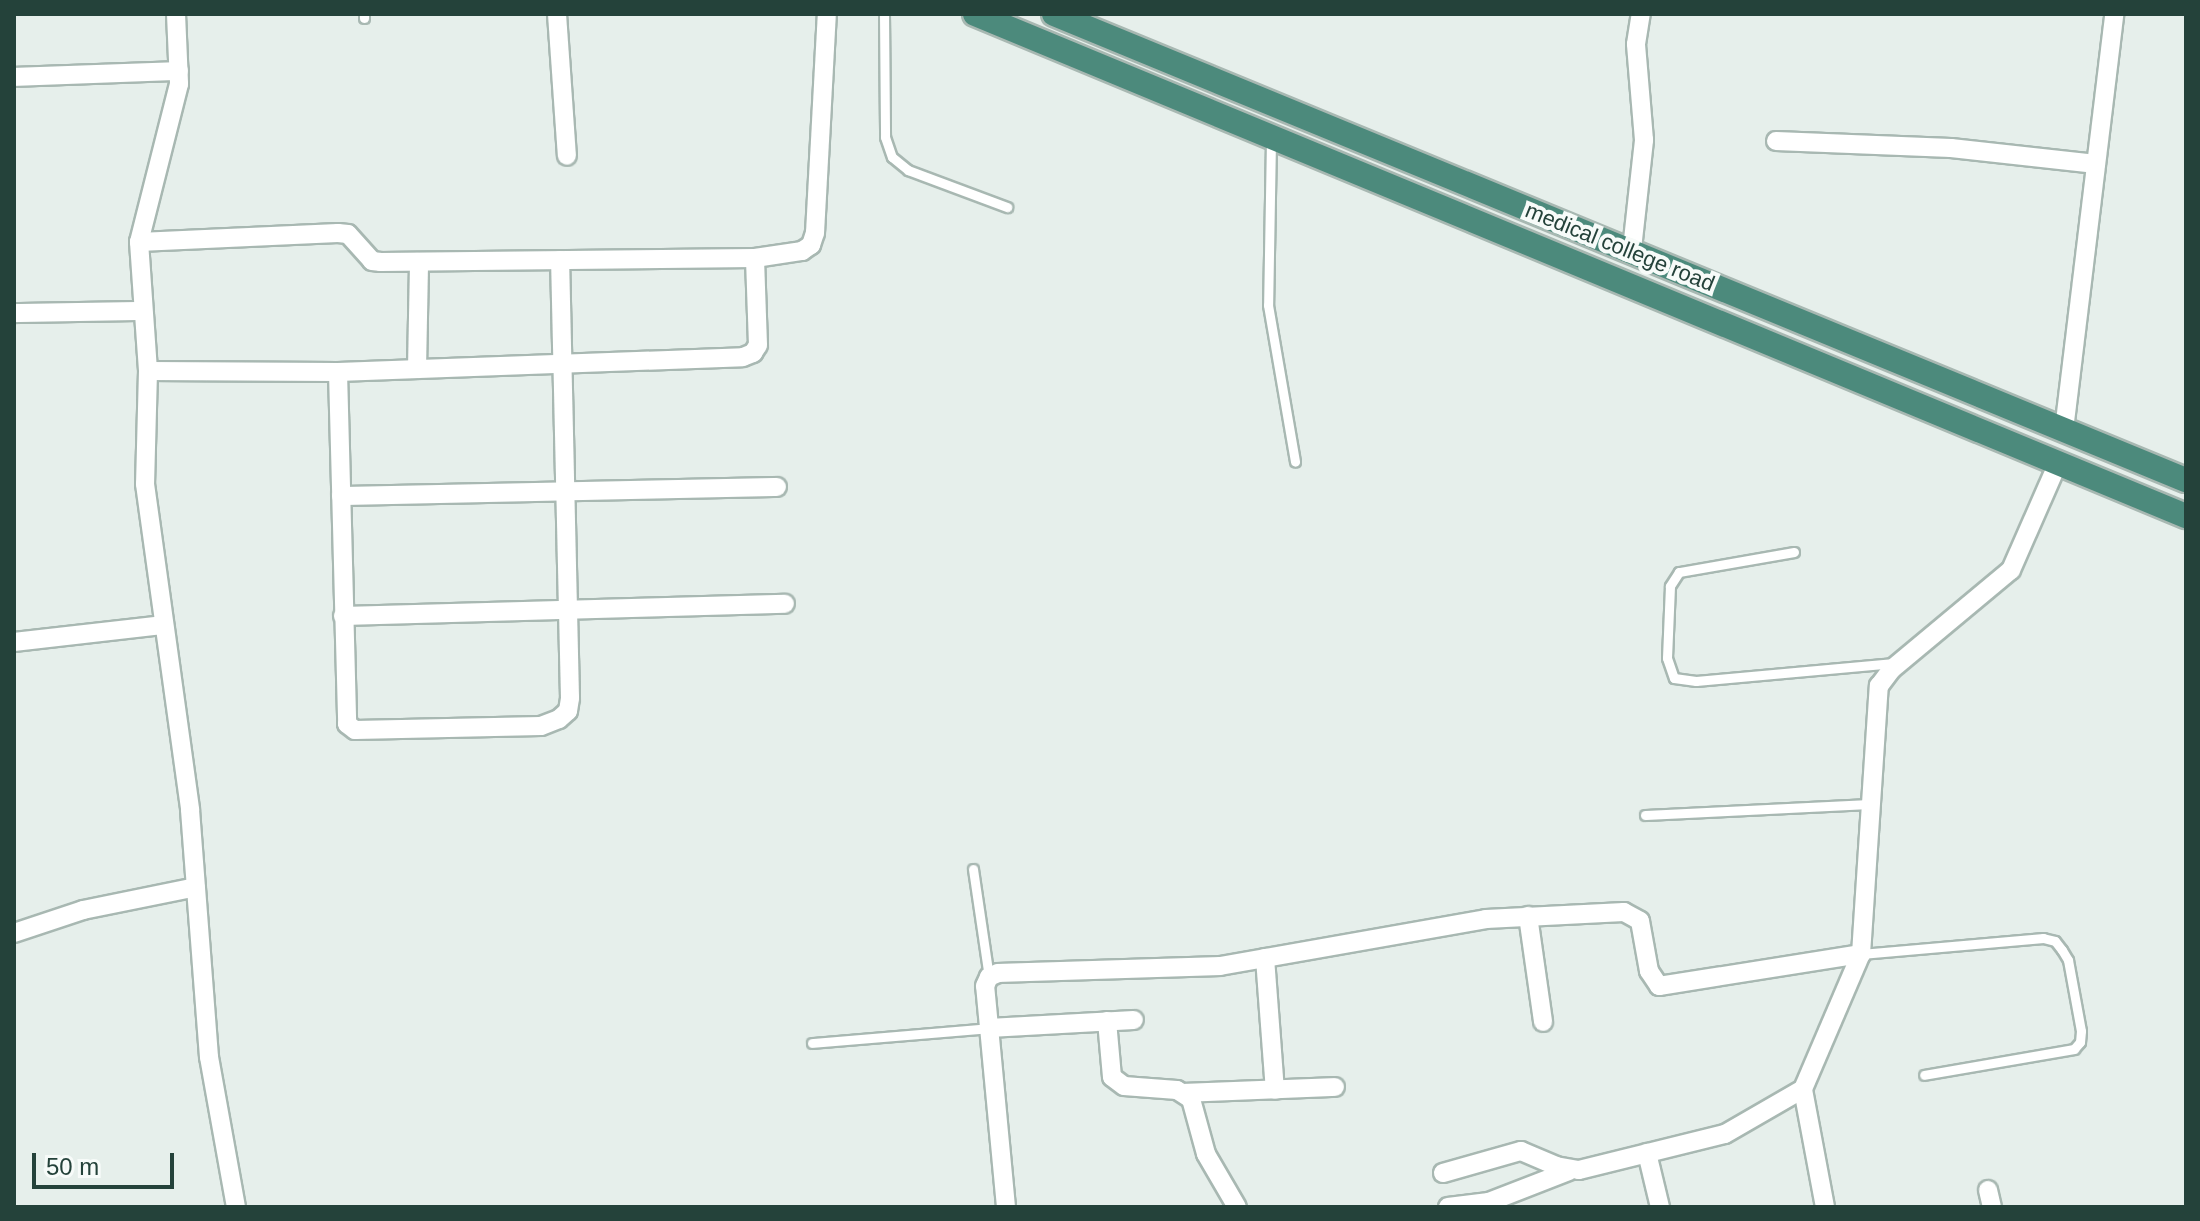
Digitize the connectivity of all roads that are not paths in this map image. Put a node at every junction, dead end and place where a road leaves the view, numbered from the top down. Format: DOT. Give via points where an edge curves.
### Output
graph roads {
  1 [pos="176,14"];
  2 [pos="557,14"];
  3 [pos="827,14"];
  4 [pos="884,14"];
  5 [pos="975,14"];
  6 [pos="1054,14"];
  7 [pos="1641,14"];
  8 [pos="2114,14"];
  9 [pos="1078,19"];
  10 [pos="179,71"];
  11 [pos="14,77"];
  12 [pos="1271,136"];
  13 [pos="1776,141"];
  14 [pos="567,156"];
  15 [pos="2096,164"];
  16 [pos="1007,207"];
  17 [pos="139,242"];
  18 [pos="1632,249"];
  19 [pos="755,258"];
  20 [pos="560,260"];
  21 [pos="419,262"];
  22 [pos="143,311"];
  23 [pos="14,313"];
  24 [pos="561,363"];
  25 [pos="417,369"];
  26 [pos="148,371"];
  27 [pos="338,372"];
  28 [pos="2064,430"];
  29 [pos="2137,460"];
  30 [pos="1295,462"];
  31 [pos="2058,463"];
  32 [pos="2186,480"];
  33 [pos="777,487"];
  34 [pos="565,490"];
  35 [pos="2128,492"];
  36 [pos="341,496"];
  37 [pos="2186,516"];
  38 [pos="1794,552"];
  39 [pos="785,604"];
  40 [pos="568,609"];
  41 [pos="343,616"];
  42 [pos="164,625"];
  43 [pos="14,642"];
  44 [pos="1901,662"];
  45 [pos="1870,804"];
  46 [pos="1645,815"];
  47 [pos="973,869"];
  48 [pos="196,887"];
  49 [pos="1528,916"];
  50 [pos="14,933"];
  51 [pos="1861,954"];
  52 [pos="1265,958"];
  53 [pos="989,977"];
  54 [pos="1134,1020"];
  55 [pos="1107,1021"];
  56 [pos="1543,1022"];
  57 [pos="989,1028"];
  58 [pos="812,1043"];
  59 [pos="1924,1075"];
  60 [pos="1335,1087"];
  61 [pos="1803,1089"];
  62 [pos="1275,1090"];
  63 [pos="1185,1093"];
  64 [pos="1647,1153"];
  65 [pos="1569,1171"];
  66 [pos="1443,1173"];
  67 [pos="236,1207"];
  68 [pos="1006,1207"];
  69 [pos="1237,1207"];
  70 [pos="1448,1207"];
  71 [pos="1660,1207"];
  72 [pos="1825,1207"];
  1 -- 10 [label="street"];
  2 -- 14 [label="street"];
  3 -- 19 [label="street" via="815,233 802,251"];
  4 -- 16 [label="lane" via="885,137 892,157 908,170"];
  5 -- 12 [label="highway"];
  6 -- 9 [label="highway, medical college road"];
  7 -- 18 [label="street" via="1636,44 1644,140"];
  8 -- 15 [label="street"];
  9 -- 18 [label="highway, medical college road"];
  10 -- 11 [label="street"];
  10 -- 17 [label="street"];
  12 -- 30 [label="lane" via="1268,305"];
  12 -- 31 [label="highway"];
  13 -- 15 [label="street" via="1951,148"];
  15 -- 28 [label="street"];
  17 -- 21 [label="street" via="338,233 354,239 372,261"];
  17 -- 22 [label="street"];
  18 -- 28 [label="highway, medical college road"];
  19 -- 20 [label="street"];
  19 -- 24 [label="street" via="758,345 753,353"];
  20 -- 21 [label="street"];
  20 -- 24 [label="street"];
  21 -- 25 [label="street"];
  22 -- 23 [label="street"];
  22 -- 26 [label="street"];
  24 -- 25 [label="street"];
  24 -- 34 [label="street"];
  25 -- 27 [label="street"];
  26 -- 27 [label="street"];
  26 -- 42 [label="street" via="145,484"];
  27 -- 36 [label="street"];
  28 -- 29 [label="highway, medical college road"];
  29 -- 32 [label="highway, medical college road"];
  29 -- 35 [label="highway"];
  31 -- 35 [label="highway"];
  31 -- 44 [label="street" via="2011,570"];
  33 -- 34 [label="street"];
  34 -- 36 [label="street"];
  34 -- 40 [label="street"];
  35 -- 37 [label="highway"];
  36 -- 41 [label="street"];
  38 -- 44 [label="lane" via="1679,572 1670,586 1667,658 1674,678 1696,681"];
  39 -- 40 [label="street"];
  40 -- 41 [label="street"];
  40 -- 41 [label="street" via="568,711 541,726 355,730 345,717"];
  42 -- 43 [label="street"];
  42 -- 48 [label="street"];
  44 -- 45 [label="street" via="1885,677 1876,697"];
  45 -- 46 [label="lane"];
  45 -- 51 [label="street"];
  47 -- 53 [label="lane"];
  48 -- 50 [label="street" via="83,910"];
  48 -- 67 [label="street" via="209,1057"];
  49 -- 51 [label="street" via="1632,914 1640,921 1649,971 1659,986"];
  49 -- 52 [label="street"];
  49 -- 56 [label="street"];
  51 -- 59 [label="lane" via="2043,938 2055,941 2068,960 2081,1031 2074,1049"];
  51 -- 61 [label="street"];
  52 -- 53 [label="street" via="1208,967"];
  52 -- 62 [label="street"];
  53 -- 57 [label="street"];
  54 -- 55 [label="street"];
  55 -- 57 [label="street"];
  55 -- 63 [label="street" via="1109,1069 1116,1082"];
  57 -- 58 [label="lane"];
  57 -- 68 [label="street"];
  60 -- 62 [label="street"];
  61 -- 64 [label="street" via="1725,1134"];
  61 -- 72 [label="street"];
  62 -- 63 [label="street"];
  63 -- 69 [label="street" via="1206,1154"];
  64 -- 65 [label="street"];
  64 -- 71 [label="street"];
  65 -- 66 [label="street" via="1521,1151"];
  65 -- 70 [label="street" via="1489,1202"];
}
